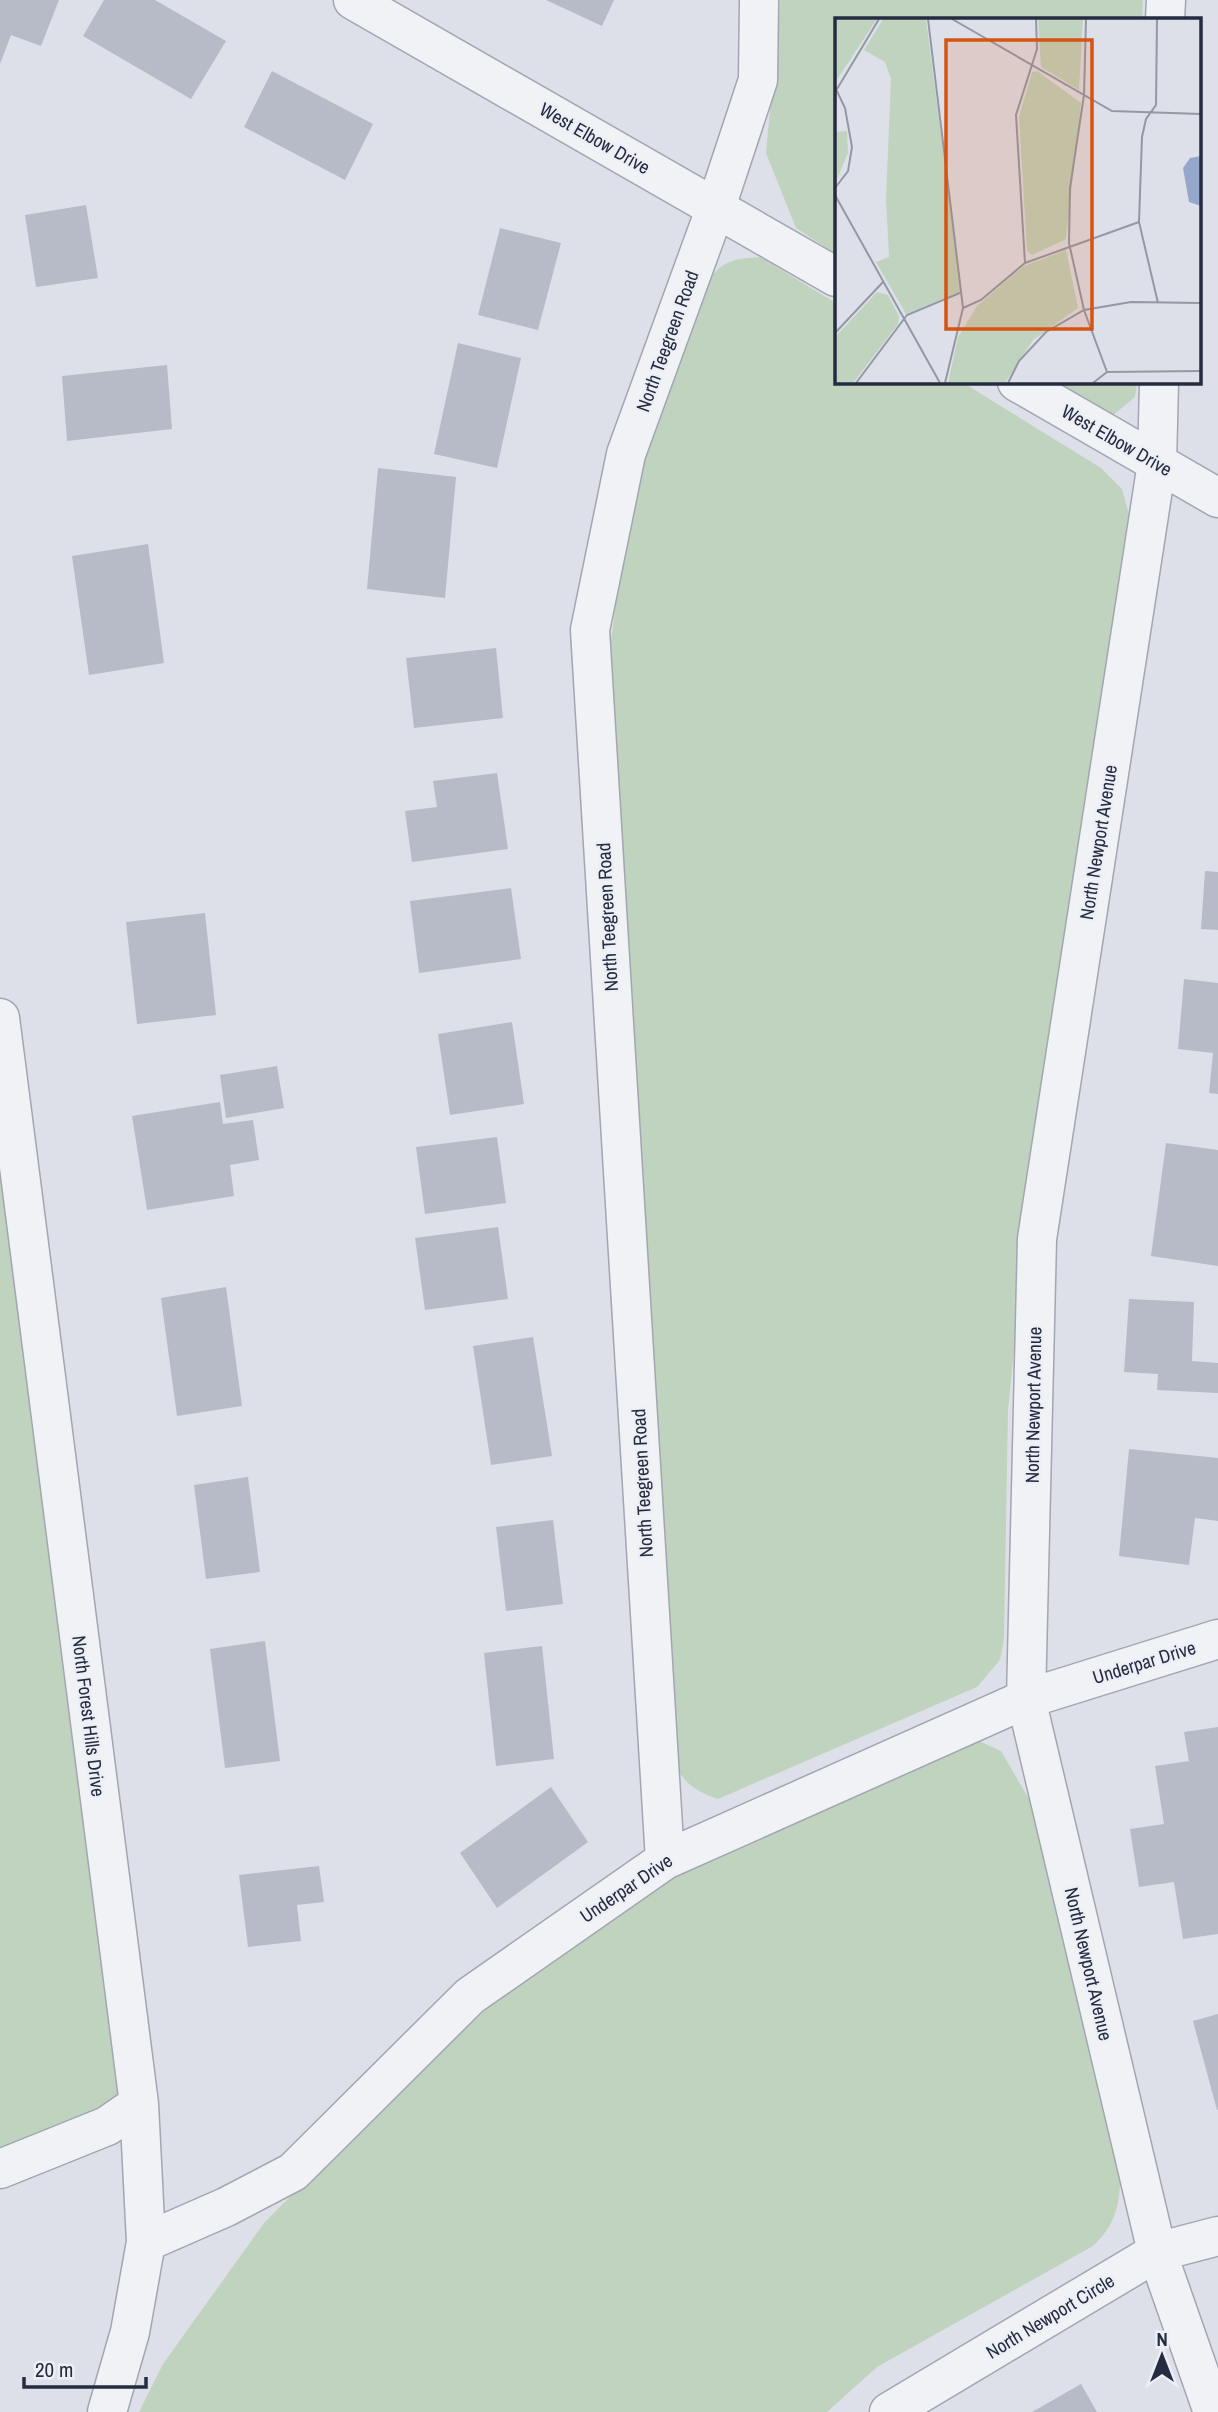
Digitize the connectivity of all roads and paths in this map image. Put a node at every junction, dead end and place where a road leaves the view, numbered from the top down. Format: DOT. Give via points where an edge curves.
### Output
graph roads {
  1 [pos="353,0"];
  2 [pos="759,0"];
  3 [pos="1166,0"];
  4 [pos="1165,18"];
  5 [pos="716,207"];
  6 [pos="835,276"];
  7 [pos="1019,383"];
  8 [pos="1159,383"];
  9 [pos="1157,463"];
  10 [pos="1218,498"];
  11 [pos="0,1018"];
  12 [pos="1218,1639"];
  13 [pos="1026,1699"];
  14 [pos="665,1860"];
  15 [pos="139,2104"];
  16 [pos="0,2169"];
  17 [pos="1218,2235"];
  18 [pos="146,2242"];
  19 [pos="1157,2252"];
  20 [pos="107,2412"];
  21 [pos="889,2412"];
  22 [pos="1213,2412"];
  1 -- 5 [label="street, West Elbow Drive"];
  2 -- 5 [label="street, North Teegreen Road" via="758,80"];
  3 -- 4 [label="street"];
  5 -- 6 [label="street, West Elbow Drive"];
  5 -- 14 [label="street, North Teegreen Road" via="626,454 590,630"];
  7 -- 9 [label="street, West Elbow Drive"];
  8 -- 9 [label="street, North Newport Avenue"];
  9 -- 10 [label="street, West Elbow Drive"];
  9 -- 13 [label="street, North Newport Avenue" via="1037,1239"];
  11 -- 15 [label="street, North Forest Hills Drive"];
  12 -- 13 [label="street, Underpar Drive"];
  13 -- 14 [label="street, Underpar Drive"];
  13 -- 19 [label="street, North Newport Avenue"];
  14 -- 18 [label="street, Underpar Drive" via="470,1996 293,2172"];
  15 -- 16 [label="street" via="107,2126"];
  15 -- 18 [label="street, North Forest Hills Drive"];
  17 -- 19 [label="street, North Newport Circle"];
  18 -- 20 [label="street, North Forest Hills Drive" via="130,2332"];
  19 -- 21 [label="street, North Newport Circle"];
  19 -- 22 [label="street, North Newport Avenue"];
}
